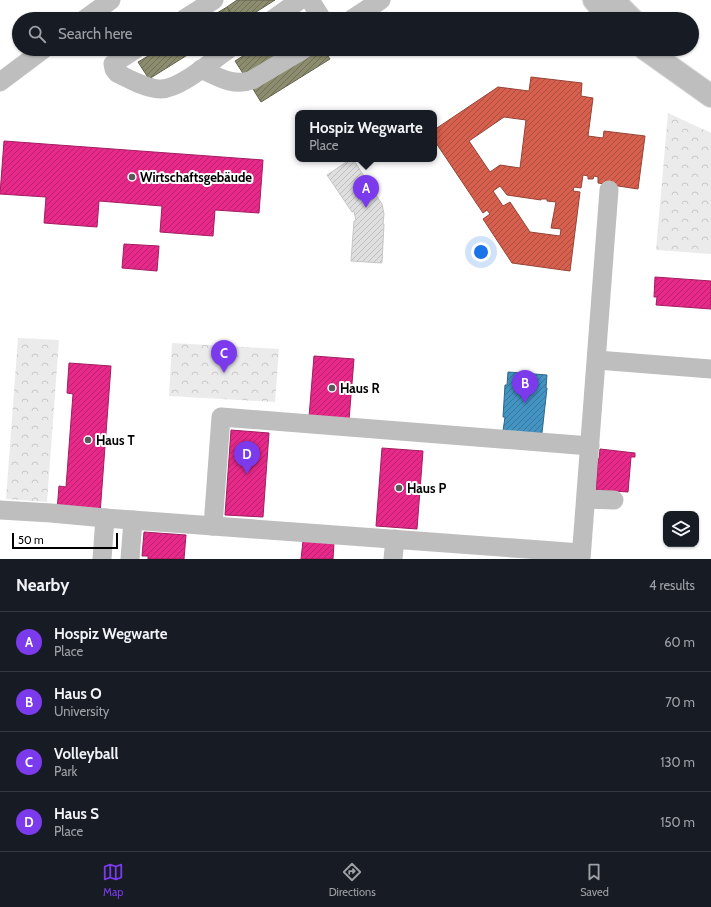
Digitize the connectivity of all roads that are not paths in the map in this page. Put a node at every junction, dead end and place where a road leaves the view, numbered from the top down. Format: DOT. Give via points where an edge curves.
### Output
graph roads {
  1 [pos="111,0"];
  2 [pos="214,0"];
  3 [pos="300,0"];
  4 [pos="310,0"];
  5 [pos="381,0"];
  6 [pos="594,0"];
  7 [pos="613,0"];
  8 [pos="95,12"];
  9 [pos="195,12"];
  10 [pos="282,12"];
  11 [pos="318,12"];
  12 [pos="363,12"];
  13 [pos="605,12"];
  14 [pos="625,12"];
  15 [pos="35,56"];
  16 [pos="125,56"];
  17 [pos="220,56"];
  18 [pos="292,56"];
  19 [pos="655,56"];
  20 [pos="678,56"];
  21 [pos="201,69"];
  22 [pos="711,80"];
  23 [pos="0,82"];
  24 [pos="711,96"];
  25 [pos="609,190"];
  26 [pos="597,360"];
  27 [pos="711,369"];
  28 [pos="590,446"];
  29 [pos="586,499"];
  30 [pos="614,500"];
  31 [pos="0,510"];
  32 [pos="105,518"];
  33 [pos="133,520"];
  34 [pos="213,526"];
  35 [pos="394,539"];
  36 [pos="581,556"];
  37 [pos="102,559"];
  38 [pos="130,559"];
  39 [pos="393,559"];
  1 -- 8 [label="street"];
  2 -- 9 [label="street"];
  3 -- 10 [label="street"];
  4 -- 11 [label="street"];
  5 -- 12 [label="street"];
  6 -- 13 [label="main road"];
  7 -- 14 [label="main road"];
  15 -- 23 [label="street"];
  16 -- 21 [label="street" via="113,64 117,73 161,89 182,82"];
  17 -- 21 [label="street"];
  18 -- 21 [label="street" via="244,84 229,82"];
  19 -- 24 [label="main road"];
  20 -- 22 [label="main road"];
  25 -- 26 [label="street"];
  26 -- 27 [label="street"];
  26 -- 28 [label="street"];
  28 -- 29 [label="street"];
  28 -- 34 [label="street" via="221,417"];
  29 -- 30 [label="street"];
  29 -- 36 [label="street"];
  31 -- 32 [label="street"];
  32 -- 33 [label="street"];
  32 -- 37 [label="street"];
  33 -- 34 [label="street"];
  33 -- 38 [label="street"];
  34 -- 35 [label="street"];
  35 -- 36 [label="street"];
  35 -- 39 [label="street"];
}
